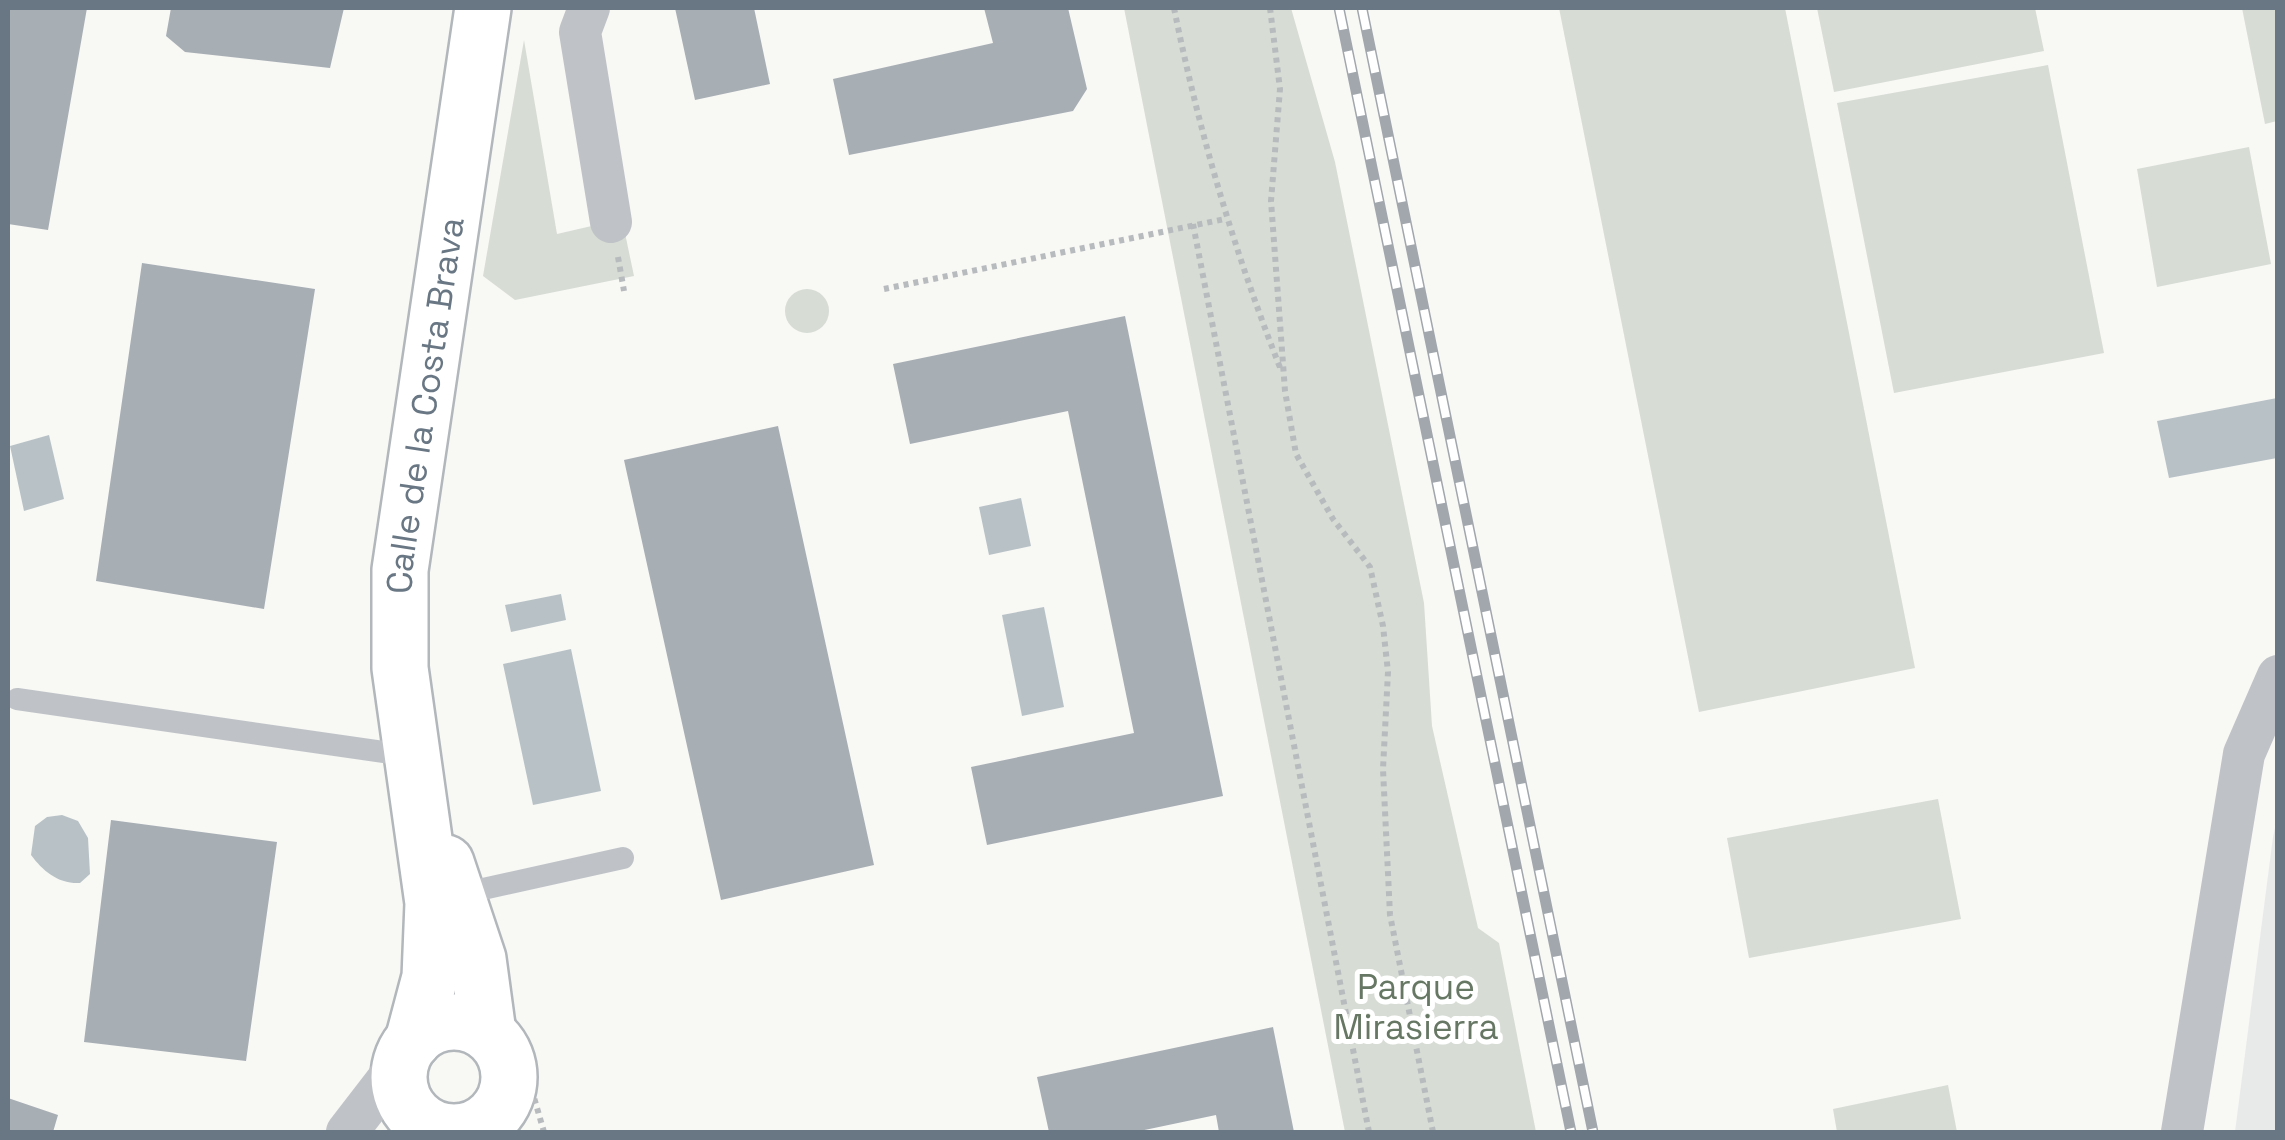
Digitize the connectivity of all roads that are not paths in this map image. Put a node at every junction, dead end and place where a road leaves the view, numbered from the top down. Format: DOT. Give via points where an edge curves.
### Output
graph roads {
  1 [pos="483,8"];
  2 [pos="589,8"];
  3 [pos="611,222"];
  4 [pos="2278,676"];
  5 [pos="17,700"];
  6 [pos="416,781"];
  7 [pos="623,858"];
  8 [pos="446,898"];
  9 [pos="407,1051"];
  10 [pos="478,1106"];
  11 [pos="347,1132"];
  12 [pos="2182,1132"];
  1 -- 6 [label="street, Calle de la Costa Brava" via="406,514 400,668"];
  2 -- 3 [label="street" via="580,32"];
  4 -- 12 [label="street" via="2244,754"];
  5 -- 6 [label="lane"];
  6 -- 8 [label="street, Calle de la Costa Brava"];
  7 -- 8 [label="lane"];
  8 -- 9 [label="street, Calle de la Costa Brava"];
  8 -- 10 [label="street, Calle de la Costa Brava" via="478,959"];
  9 -- 10 [label="street" via="401,1090"];
  9 -- 10 [label="street" via="436,1025 470,1024"];
  9 -- 11 [label="street"];
}
